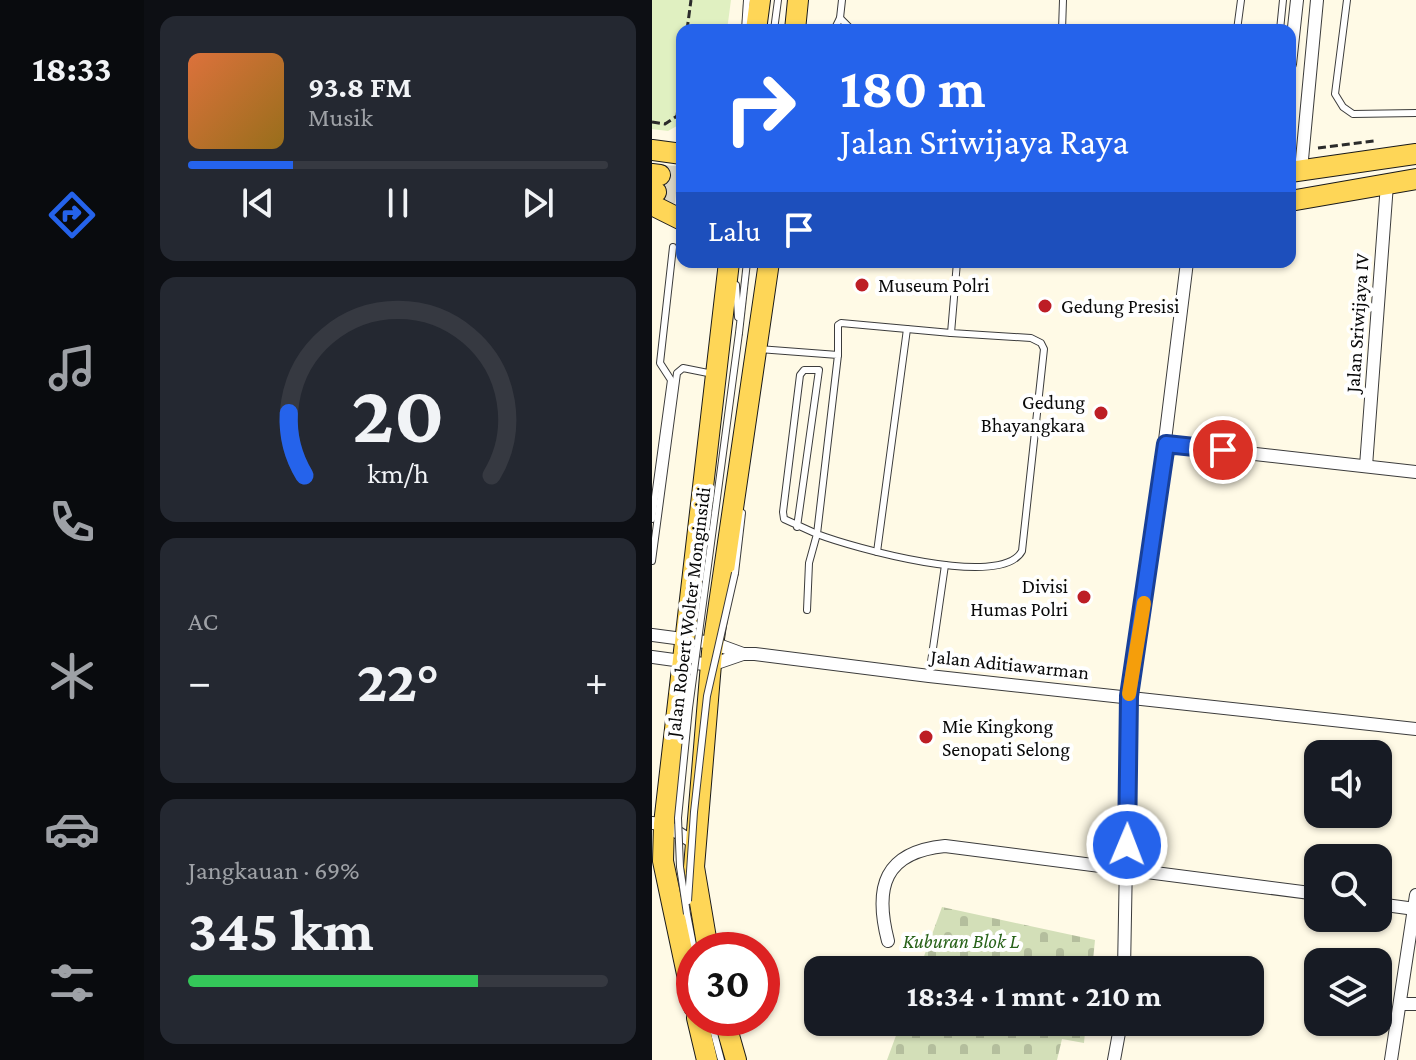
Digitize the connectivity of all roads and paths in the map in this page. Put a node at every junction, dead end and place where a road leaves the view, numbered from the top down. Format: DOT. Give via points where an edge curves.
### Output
graph roads {
  1 [pos="691,0"];
  2 [pos="747,0"];
  3 [pos="760,0"];
  4 [pos="778,0"];
  5 [pos="798,0"];
  6 [pos="805,0"];
  7 [pos="842,0"];
  8 [pos="1063,0"];
  9 [pos="1241,0"];
  10 [pos="1283,0"];
  11 [pos="1297,0"];
  12 [pos="1317,0"];
  13 [pos="1347,0"];
  14 [pos="840,18"];
  15 [pos="688,24"];
  16 [pos="745,24"];
  17 [pos="757,24"];
  18 [pos="775,24"];
  19 [pos="796,24"];
  20 [pos="803,24"];
  21 [pos="837,24"];
  22 [pos="846,24"];
  23 [pos="1062,24"];
  24 [pos="1238,24"];
  25 [pos="1281,24"];
  26 [pos="1294,24"];
  27 [pos="1416,113"];
  28 [pos="676,117"];
  29 [pos="652,122"];
  30 [pos="1387,139"];
  31 [pos="652,150"];
  32 [pos="676,152"];
  33 [pos="1416,154"];
  34 [pos="1297,164"];
  35 [pos="1416,179"];
  36 [pos="1387,184"];
  37 [pos="654,190"];
  38 [pos="1296,200"];
  39 [pos="676,205"];
  40 [pos="676,214"];
  41 [pos="673,247"];
  42 [pos="720,268"];
  43 [pos="731,268"];
  44 [pos="733,268"];
  45 [pos="746,268"];
  46 [pos="956,268"];
  47 [pos="1186,268"];
  48 [pos="767,272"];
  49 [pos="727,294"];
  50 [pos="907,329"];
  51 [pos="739,333"];
  52 [pos="951,333"];
  53 [pos="821,354"];
  54 [pos="838,355"];
  55 [pos="756,360"];
  56 [pos="819,370"];
  57 [pos="673,373"];
  58 [pos="717,375"];
  59 [pos="1166,444"];
  60 [pos="1366,466"];
  61 [pos="1416,472"];
  62 [pos="746,481"];
  63 [pos="742,511"];
  64 [pos="652,519"];
  65 [pos="797,527"];
  66 [pos="817,534"];
  67 [pos="877,552"];
  68 [pos="652,561"];
  69 [pos="945,565"];
  70 [pos="807,610"];
  71 [pos="652,635"];
  72 [pos="685,639"];
  73 [pos="713,643"];
  74 [pos="743,654"];
  75 [pos="652,657"];
  76 [pos="683,660"];
  77 [pos="711,665"];
  78 [pos="929,676"];
  79 [pos="1129,696"];
  80 [pos="1416,729"];
  81 [pos="658,824"];
  82 [pos="696,844"];
  83 [pos="1126,869"];
  84 [pos="1304,892"];
  85 [pos="1416,895"];
  86 [pos="1392,906"];
  87 [pos="1415,909"];
  88 [pos="687,914"];
  89 [pos="678,932"];
  90 [pos="690,932"];
  91 [pos="705,932"];
  92 [pos="888,941"];
  93 [pos="1124,956"];
  94 [pos="1400,1004"];
  95 [pos="1416,1004"];
  96 [pos="701,1036"];
  97 [pos="715,1036"];
  98 [pos="729,1036"];
  99 [pos="1118,1036"];
  100 [pos="707,1060"];
  101 [pos="721,1060"];
  102 [pos="736,1060"];
  103 [pos="1114,1060"];
  104 [pos="1391,1060"];
  1 -- 15 [label="path"];
  2 -- 16 [label="lane"];
  3 -- 17 [label="main road"];
  4 -- 18 [label="lane"];
  5 -- 19 [label="main road"];
  6 -- 20 [label="lane"];
  7 -- 14 [label="lane"];
  8 -- 23 [label="lane"];
  9 -- 24 [label="lane"];
  10 -- 25 [label="lane"];
  11 -- 26 [label="street"];
  12 -- 34 [label="street"];
  13 -- 27 [label="lane" via="1338,102 1353,114"];
  14 -- 21 [label="lane"];
  14 -- 22 [label="lane"];
  28 -- 29 [label="path" via="665,124"];
  30 -- 34 [label="path"];
  31 -- 32 [label="main road"];
  33 -- 34 [label="main road"];
  35 -- 36 [label="main road"];
  36 -- 38 [label="main road"];
  36 -- 60 [label="street, Jalan Sriwijaya IV"];
  37 -- 39 [label="main road"];
  37 -- 40 [label="main road"];
  41 -- 57 [label="lane" via="660,367"];
  42 -- 49 [label="main road"];
  43 -- 49 [label="main road, Jalan Robert Wolter Monginsidi"];
  44 -- 51 [label="lane"];
  45 -- 51 [label="lane"];
  46 -- 52 [label="lane"];
  47 -- 59 [label="street"];
  48 -- 55 [label="main road, Jalan Robert Wolter Monginsidi"];
  49 -- 58 [label="main road, Jalan Robert Wolter Monginsidi"];
  50 -- 52 [label="lane"];
  50 -- 54 [label="lane" via="839,324"];
  50 -- 67 [label="lane"];
  51 -- 88 [label="lane, bridge" via="678,818"];
  52 -- 69 [label="lane" via="1031,338 1044,349 1022,551 999,565"];
  53 -- 54 [label="lane"];
  53 -- 55 [label="lane"];
  53 -- 56 [label="lane"];
  54 -- 66 [label="lane"];
  55 -- 62 [label="lane"];
  55 -- 73 [label="main road, Jalan Robert Wolter Monginsidi"];
  56 -- 65 [label="lane"];
  56 -- 65 [label="lane" via="800,375 783,512 784,519"];
  57 -- 58 [label="lane" via="683,368"];
  57 -- 64 [label="lane"];
  57 -- 68 [label="lane"];
  58 -- 72 [label="main road, Jalan Robert Wolter Monginsidi"];
  59 -- 60 [label="street"];
  59 -- 79 [label="street"];
  60 -- 61 [label="street"];
  63 -- 88 [label="lane, bridge" via="735,573 705,711"];
  65 -- 66 [label="lane"];
  66 -- 67 [label="lane"];
  66 -- 70 [label="lane" via="809,563"];
  67 -- 69 [label="lane"];
  69 -- 78 [label="lane"];
  71 -- 72 [label="street, Jalan Aditiawarman"];
  72 -- 73 [label="street, Jalan Aditiawarman"];
  72 -- 76 [label="main road, Jalan Robert Wolter Monginsidi"];
  73 -- 74 [label="street, Jalan Aditiawarman"];
  73 -- 77 [label="main road, Jalan Robert Wolter Monginsidi"];
  74 -- 77 [label="street, Jalan Aditiawarman"];
  74 -- 78 [label="street, Jalan Aditiawarman"];
  75 -- 76 [label="street, Jalan Aditiawarman"];
  76 -- 77 [label="street, Jalan Aditiawarman"];
  76 -- 81 [label="main road, Jalan Robert Wolter Monginsidi"];
  77 -- 82 [label="main road, Jalan Robert Wolter Monginsidi"];
  78 -- 79 [label="street, Jalan Aditiawarman"];
  79 -- 80 [label="street, Jalan Aditiawarman"];
  79 -- 83 [label="street"];
  81 -- 82 [label="street"];
  81 -- 89 [label="main road, Jalan Robert Wolter Monginsidi"];
  82 -- 91 [label="main road, Jalan Robert Wolter Monginsidi" via="694,867"];
  83 -- 84 [label="street"];
  83 -- 92 [label="street" via="933,847 895,864 888,873 881,900"];
  83 -- 93 [label="street"];
  85 -- 87 [label="street"];
  86 -- 87 [label="street"];
  87 -- 94 [label="street"];
  88 -- 90 [label="lane"];
  94 -- 95 [label="street"];
  94 -- 104 [label="street"];
  96 -- 100 [label="main road"];
  97 -- 101 [label="lane"];
  98 -- 102 [label="main road"];
  99 -- 103 [label="street"];
}
